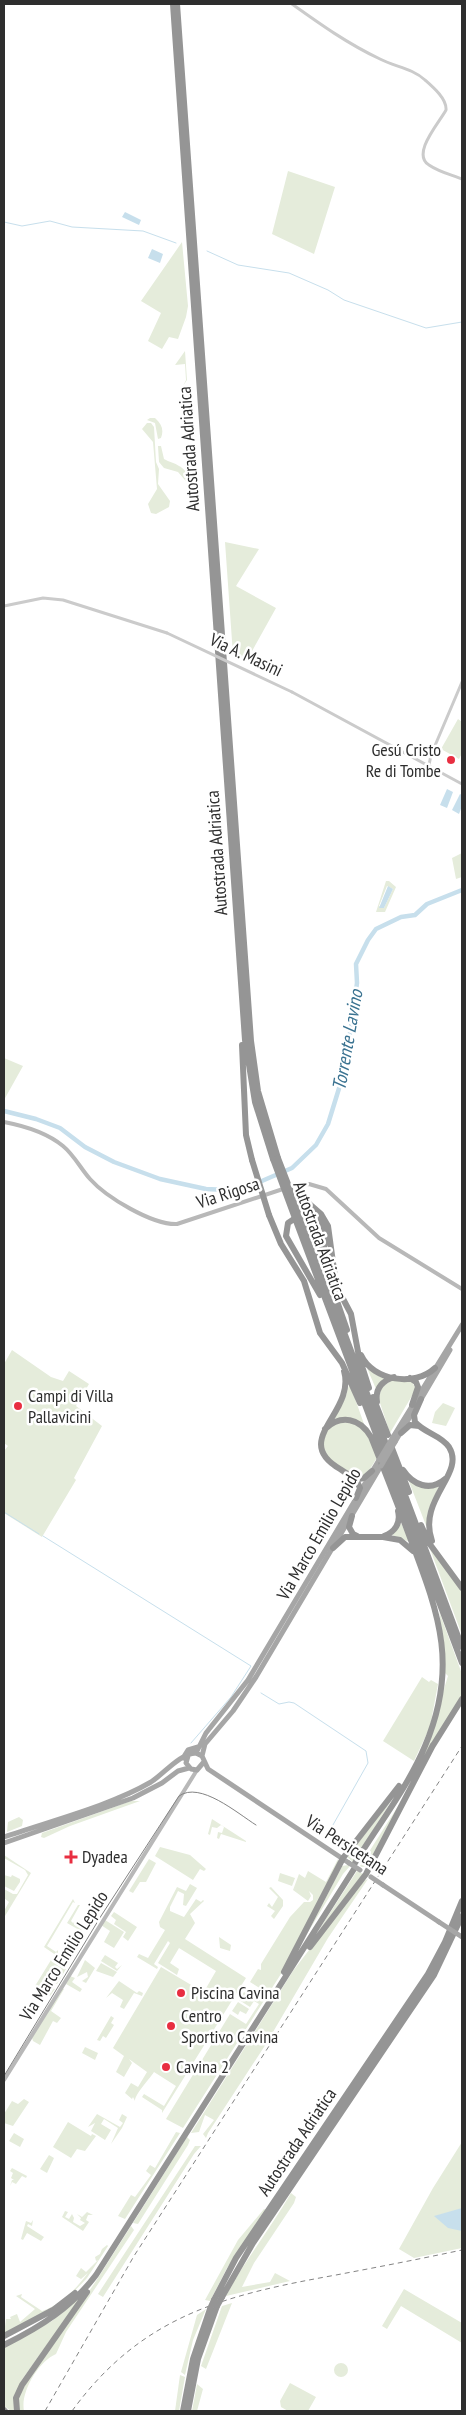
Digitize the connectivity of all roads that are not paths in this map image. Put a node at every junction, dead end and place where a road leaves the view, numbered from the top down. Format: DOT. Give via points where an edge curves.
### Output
graph roads {
  1 [pos="173,4"];
  2 [pos="177,4"];
  3 [pos="292,4"];
  4 [pos="462,180"];
  5 [pos="4,606"];
  6 [pos="462,682"];
  7 [pos="431,756"];
  8 [pos="422,762"];
  9 [pos="429,766"];
  10 [pos="462,784"];
  11 [pos="243,1009"];
  12 [pos="4,1122"];
  13 [pos="276,1158"];
  14 [pos="299,1220"];
  15 [pos="304,1281"];
  16 [pos="461,1289"];
  17 [pos="339,1290"];
  18 [pos="462,1325"];
  19 [pos="337,1331"];
  20 [pos="462,1331"];
  21 [pos="358,1347"];
  22 [pos="342,1363"];
  23 [pos="435,1368"];
  24 [pos="360,1375"];
  25 [pos="394,1377"];
  26 [pos="409,1377"];
  27 [pos="421,1399"];
  28 [pos="412,1405"];
  29 [pos="419,1426"];
  30 [pos="325,1429"];
  31 [pos="401,1433"];
  32 [pos="392,1438"];
  33 [pos="394,1453"];
  34 [pos="379,1457"];
  35 [pos="383,1469"];
  36 [pos="372,1471"];
  37 [pos="449,1475"];
  38 [pos="356,1479"];
  39 [pos="356,1498"];
  40 [pos="352,1516"];
  41 [pos="364,1537"];
  42 [pos="383,1537"];
  43 [pos="333,1548"];
  44 [pos="452,1574"];
  45 [pos="425,1578"];
  46 [pos="462,1588"];
  47 [pos="453,1629"];
  48 [pos="462,1647"];
  49 [pos="462,1663"];
  50 [pos="462,1699"];
  51 [pos="434,1745"];
  52 [pos="197,1750"];
  53 [pos="424,1750"];
  54 [pos="202,1756"];
  55 [pos="185,1757"];
  56 [pos="200,1767"];
  57 [pos="189,1768"];
  58 [pos="4,1838"];
  59 [pos="4,1843"];
  60 [pos="353,1865"];
  61 [pos="369,1875"];
  62 [pos="462,1901"];
  63 [pos="462,1916"];
  64 [pos="462,1937"];
  65 [pos="280,1983"];
  66 [pos="4,2080"];
  67 [pos="125,2231"];
  68 [pos="98,2266"];
  69 [pos="216,2303"];
  70 [pos="4,2336"];
  71 [pos="4,2344"];
  72 [pos="17,2411"];
  73 [pos="182,2411"];
  74 [pos="188,2411"];
  1 -- 11 [label="highway, Autostrada Adriatica"];
  2 -- 13 [label="highway, Autostrada Adriatica" via="252,1052 261,1106"];
  3 -- 4 [label="street" via="365,51 421,77 437,92 446,104 446,110 423,148 423,157 427,164"];
  5 -- 8 [label="street, Via A. Masini, bridge" via="43,598 63,600 167,633 292,692"];
  6 -- 7 [label="street"];
  7 -- 8 [label="street"];
  7 -- 9 [label="street"];
  8 -- 9 [label="street, Via A. Masini"];
  9 -- 10 [label="street, Via A. Masini"];
  11 -- 13 [label="highway, Autostrada Adriatica" via="252,1089"];
  11 -- 15 [label="highway, bridge" via="245,1121 252,1160 281,1244"];
  12 -- 16 [label="main road, Via Rigosa" via="32,1129 58,1142 100,1188 158,1222 182,1222 292,1186 317,1185 329,1191 378,1238"];
  13 -- 14 [label="highway, Autostrada Adriatica, bridge"];
  13 -- 17 [label="highway, bridge" via="298,1194 328,1226"];
  14 -- 19 [label="highway, Autostrada Adriatica"];
  14 -- 24 [label="highway, Autostrada Adriatica"];
  15 -- 22 [label="highway" via="323,1338"];
  15 -- 24 [label="highway, bridge" via="299,1264 284,1239 283,1230 289,1218 298,1214 315,1216 325,1230 323,1262"];
  17 -- 19 [label="highway" via="331,1276 314,1224 304,1216 290,1221 286,1229 287,1238"];
  17 -- 21 [label="highway" via="351,1314"];
  18 -- 23 [label="main road, Via Marco Emilio Lepido"];
  19 -- 47 [label="highway, Autostrada Adriatica"];
  20 -- 27 [label="main road, Via Marco Emilio Lepido"];
  21 -- 25 [label="highway" via="372,1370 382,1376"];
  21 -- 32 [label="highway" via="365,1378"];
  22 -- 30 [label="highway" via="347,1389"];
  22 -- 34 [label="highway"];
  23 -- 26 [label="highway" via="426,1376"];
  23 -- 28 [label="main road, Via Marco Emilio Lepido"];
  24 -- 47 [label="highway, Autostrada Adriatica"];
  25 -- 26 [label="highway"];
  25 -- 32 [label="highway" via="383,1382 376,1396"];
  26 -- 28 [label="highway" via="418,1387"];
  27 -- 29 [label="highway" via="414,1417"];
  27 -- 31 [label="main road, Via Marco Emilio Lepido"];
  28 -- 32 [label="main road, Via Marco Emilio Lepido"];
  29 -- 31 [label="highway" via="410,1426"];
  29 -- 37 [label="highway" via="448,1446 453,1460"];
  30 -- 34 [label="highway" via="340,1420 358,1423 370,1434"];
  30 -- 38 [label="highway" via="321,1444 325,1459"];
  31 -- 32 [label="main road, Via Marco Emilio Lepido"];
  32 -- 33 [label="highway"];
  32 -- 34 [label="main road, Via Marco Emilio Lepido, bridge"];
  32 -- 35 [label="main road, Via Marco Emilio Lepido, bridge"];
  33 -- 37 [label="highway" via="407,1476 417,1484 432,1486"];
  33 -- 44 [label="highway" via="424,1534"];
  34 -- 35 [label="highway"];
  34 -- 36 [label="main road, Via Marco Emilio Lepido"];
  35 -- 40 [label="main road, Via Marco Emilio Lepido"];
  35 -- 42 [label="highway" via="399,1518 394,1530"];
  35 -- 45 [label="highway"];
  36 -- 38 [label="highway" via="364,1478"];
  36 -- 39 [label="main road, Via Marco Emilio Lepido"];
  37 -- 44 [label="highway" via="432,1505 428,1524 433,1544"];
  38 -- 39 [label="highway" via="360,1488"];
  39 -- 52 [label="main road, Via Marco Emilio Lepido" via="248,1680 206,1733"];
  40 -- 41 [label="highway" via="350,1530"];
  40 -- 43 [label="main road, Via Marco Emilio Lepido"];
  41 -- 42 [label="highway"];
  41 -- 43 [label="highway" via="345,1537"];
  42 -- 45 [label="highway" via="398,1538 407,1545"];
  43 -- 54 [label="main road, Via Marco Emilio Lepido" via="256,1677 205,1744"];
  44 -- 46 [label="highway"];
  45 -- 53 [label="highway" via="439,1619 442,1666 437,1709"];
  47 -- 48 [label="highway, Autostrada Adriatica"];
  47 -- 49 [label="highway, Autostrada Adriatica"];
  50 -- 51 [label="highway"];
  51 -- 60 [label="highway"];
  51 -- 61 [label="highway"];
  52 -- 54 [label="main road"];
  52 -- 55 [label="main road"];
  53 -- 60 [label="highway"];
  53 -- 60 [label="highway"];
  54 -- 56 [label="main road"];
  55 -- 57 [label="main road"];
  55 -- 58 [label="main road" via="157,1778 132,1791"];
  56 -- 57 [label="main road"];
  56 -- 60 [label="main road, Via Persicetana"];
  56 -- 66 [label="main road, Via Marco Emilio Lepido"];
  57 -- 59 [label="main road" via="133,1798"];
  60 -- 61 [label="main road, Via Persicetana"];
  60 -- 65 [label="highway"];
  60 -- 65 [label="highway"];
  61 -- 64 [label="main road, Via Persicetana, bridge"];
  61 -- 65 [label="highway"];
  62 -- 69 [label="highway, Autostrada Adriatica" via="428,1974 236,2258"];
  63 -- 69 [label="highway, Autostrada Adriatica, bridge" via="434,1974"];
  65 -- 67 [label="highway"];
  65 -- 68 [label="highway"];
  67 -- 71 [label="highway" via="96,2275 69,2306 42,2325"];
  67 -- 72 [label="highway" via="97,2278 22,2385 16,2398"];
  68 -- 70 [label="highway" via="68,2300"];
  68 -- 71 [label="highway" via="84,2287 59,2310"];
  69 -- 73 [label="highway, Autostrada Adriatica, bridge" via="210,2309 192,2359"];
  69 -- 74 [label="highway, Autostrada Adriatica" via="200,2354"];
}
